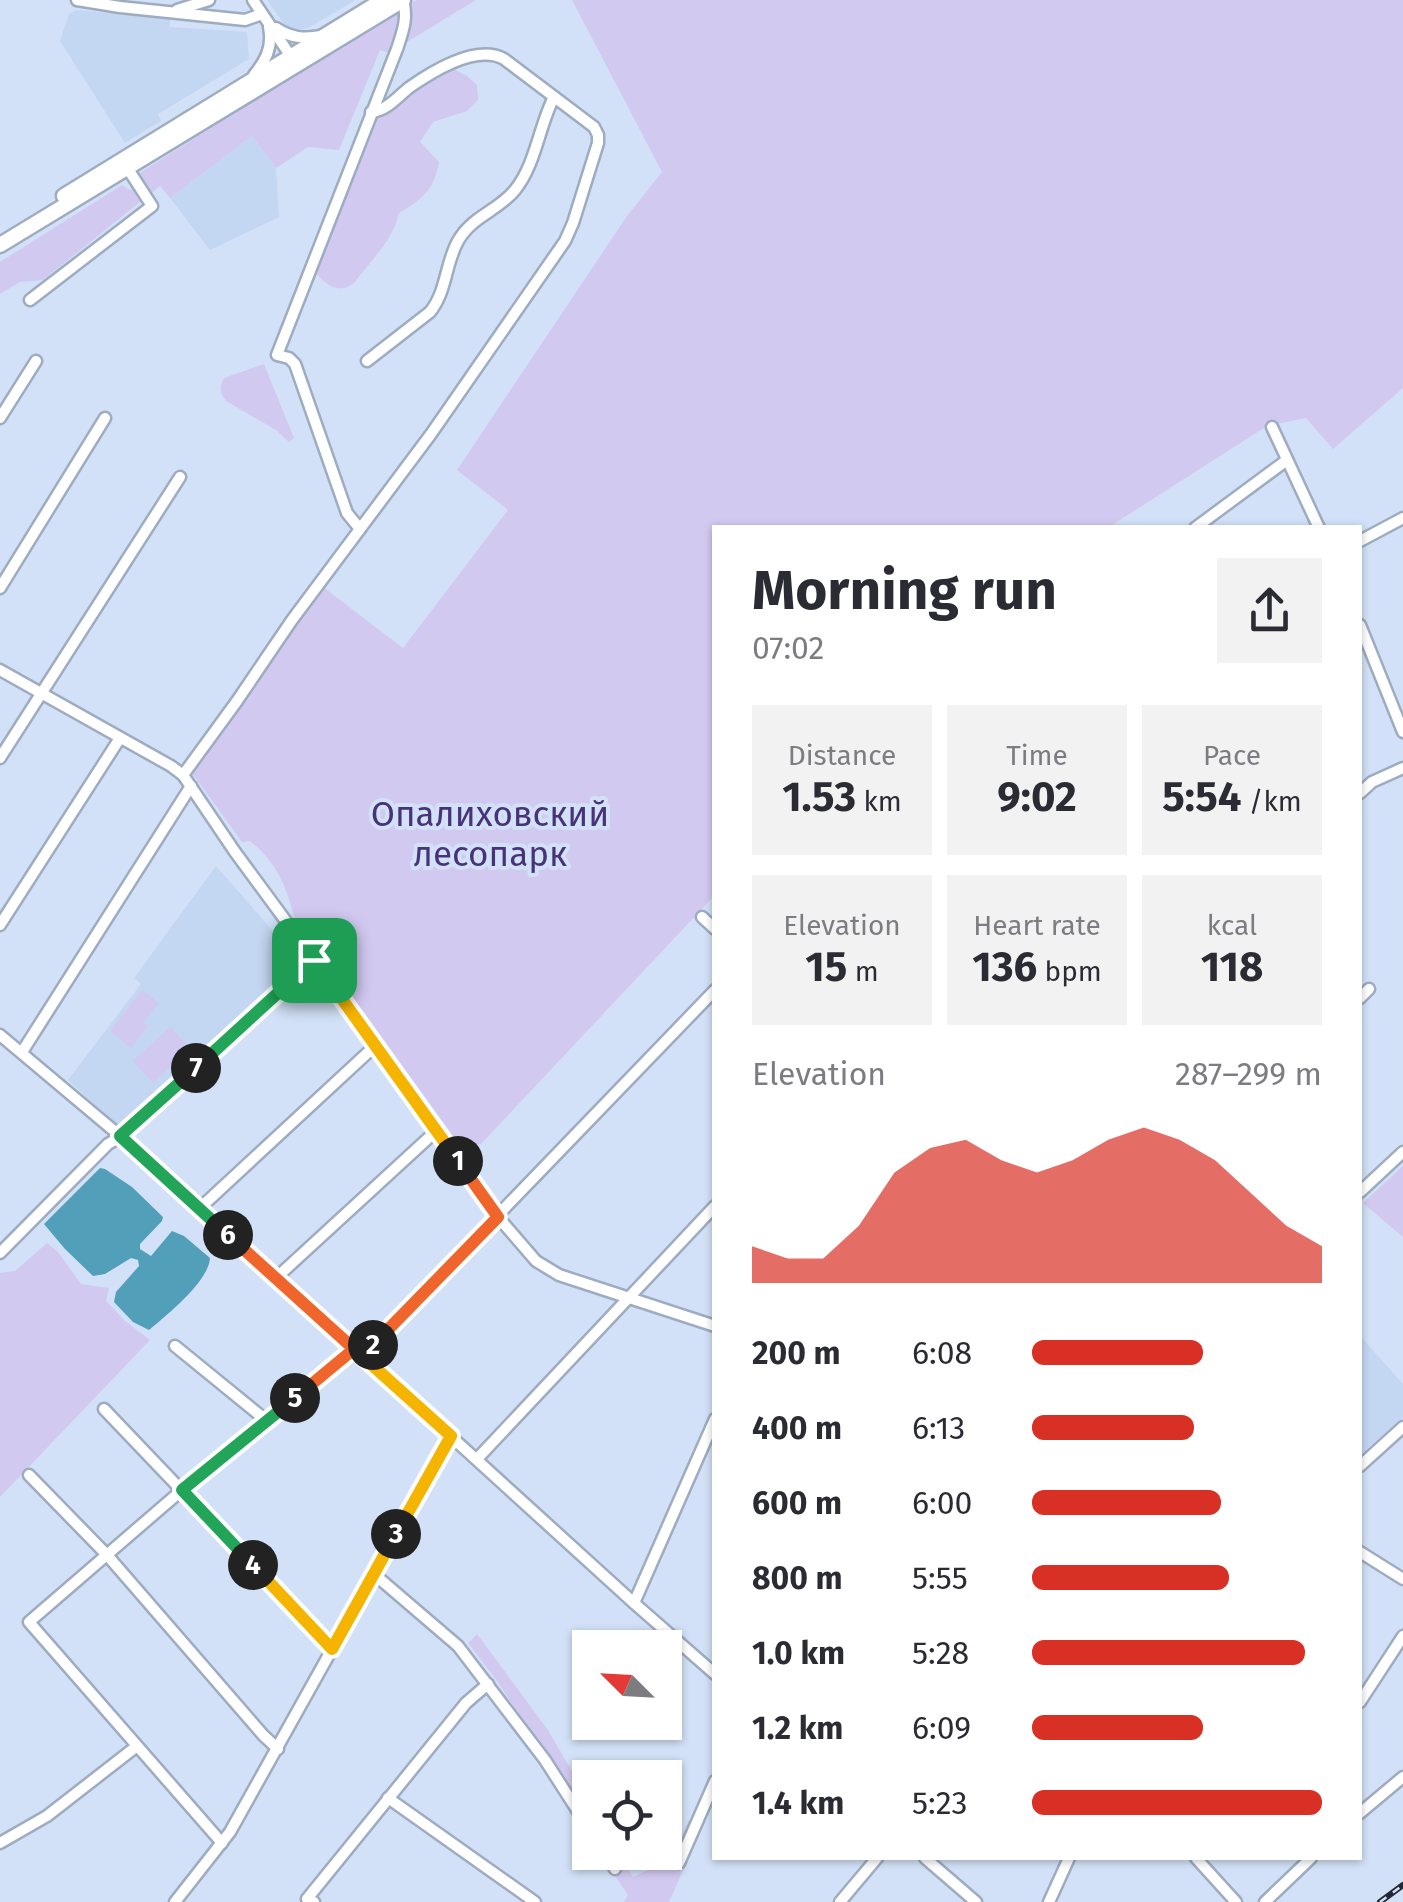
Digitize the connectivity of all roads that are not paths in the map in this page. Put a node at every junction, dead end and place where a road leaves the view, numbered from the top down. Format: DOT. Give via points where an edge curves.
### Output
graph roads {
  1 [pos="77,0"];
  2 [pos="209,0"];
  3 [pos="253,0"];
  4 [pos="383,0"];
  5 [pos="403,0"];
  6 [pos="166,11"];
  7 [pos="264,18"];
  8 [pos="326,35"];
  9 [pos="294,61"];
  10 [pos="248,82"];
  11 [pos="554,97"];
  12 [pos="372,112"];
  13 [pos="128,168"];
  14 [pos="0,234"];
  15 [pos="0,245"];
  16 [pos="30,300"];
  17 [pos="36,361"];
  18 [pos="367,361"];
  19 [pos="0,418"];
  20 [pos="105,418"];
  21 [pos="1272,427"];
  22 [pos="1287,460"];
  23 [pos="180,476"];
  24 [pos="1403,518"];
  25 [pos="1198,525"];
  26 [pos="1317,525"];
  27 [pos="360,529"];
  28 [pos="1362,540"];
  29 [pos="0,588"];
  30 [pos="1362,630"];
  31 [pos="0,670"];
  32 [pos="42,693"];
  33 [pos="1403,732"];
  34 [pos="120,738"];
  35 [pos="0,758"];
  36 [pos="1403,768"];
  37 [pos="183,775"];
  38 [pos="190,786"];
  39 [pos="1362,790"];
  40 [pos="702,916"];
  41 [pos="0,926"];
  42 [pos="712,927"];
  43 [pos="314,960"];
  44 [pos="712,993"];
  45 [pos="0,1034"];
  46 [pos="376,1045"];
  47 [pos="22,1052"];
  48 [pos="436,1131"];
  49 [pos="120,1136"];
  50 [pos="1403,1152"];
  51 [pos="1362,1186"];
  52 [pos="199,1209"];
  53 [pos="712,1209"];
  54 [pos="498,1217"];
  55 [pos="0,1253"];
  56 [pos="276,1278"];
  57 [pos="630,1299"];
  58 [pos="712,1325"];
  59 [pos="175,1346"];
  60 [pos="358,1352"];
  61 [pos="104,1409"];
  62 [pos="267,1421"];
  63 [pos="712,1427"];
  64 [pos="1403,1427"];
  65 [pos="451,1436"];
  66 [pos="477,1459"];
  67 [pos="1362,1464"];
  68 [pos="29,1474"];
  69 [pos="182,1490"];
  70 [pos="1362,1553"];
  71 [pos="107,1555"];
  72 [pos="374,1574"];
  73 [pos="1403,1580"];
  74 [pos="634,1603"];
  75 [pos="1403,1636"];
  76 [pos="332,1649"];
  77 [pos="712,1671"];
  78 [pos="488,1684"];
  79 [pos="1362,1699"];
  80 [pos="137,1746"];
  81 [pos="278,1749"];
  82 [pos="1403,1777"];
  83 [pos="712,1788"];
  84 [pos="388,1798"];
  85 [pos="572,1802"];
  86 [pos="1362,1811"];
  87 [pos="222,1843"];
  88 [pos="0,1844"];
  89 [pos="682,1854"];
  90 [pos="874,1860"];
  91 [pos="927,1860"];
  92 [pos="1068,1860"];
  93 [pos="1198,1860"];
  94 [pos="1309,1860"];
  95 [pos="310,1900"];
  96 [pos="175,1902"];
  97 [pos="536,1902"];
  98 [pos="840,1902"];
  99 [pos="976,1902"];
  100 [pos="1050,1902"];
  101 [pos="1236,1902"];
  102 [pos="1264,1902"];
  1 -- 6 [label="street"];
  2 -- 6 [label="street"];
  3 -- 7 [label="street"];
  4 -- 8 [label="main road"];
  5 -- 9 [label="main road"];
  5 -- 12 [label="street" via="406,22"];
  6 -- 7 [label="street"];
  7 -- 8 [label="street" via="292,37"];
  7 -- 9 [label="street"];
  7 -- 10 [label="street" via="270,47"];
  8 -- 9 [label="main road"];
  9 -- 10 [label="main road"];
  9 -- 13 [label="main road"];
  10 -- 14 [label="main road"];
  11 -- 12 [label="street" via="488,53 434,72"];
  11 -- 18 [label="street" via="527,171 509,196 468,226 452,252 437,304"];
  11 -- 27 [label="street" via="598,135 570,232"];
  12 -- 27 [label="street" via="277,355 295,364 347,512"];
  13 -- 15 [label="main road"];
  13 -- 16 [label="street" via="152,206"];
  17 -- 19 [label="street"];
  20 -- 29 [label="street"];
  21 -- 22 [label="street"];
  22 -- 25 [label="street"];
  22 -- 26 [label="street"];
  23 -- 32 [label="street"];
  24 -- 28 [label="street"];
  27 -- 37 [label="street"];
  30 -- 33 [label="street"];
  31 -- 32 [label="street"];
  32 -- 34 [label="street"];
  32 -- 35 [label="street"];
  34 -- 37 [label="street"];
  34 -- 41 [label="street"];
  36 -- 39 [label="street"];
  37 -- 38 [label="street"];
  38 -- 43 [label="street"];
  38 -- 47 [label="street"];
  40 -- 42 [label="street"];
  43 -- 46 [label="street"];
  43 -- 49 [label="street"];
  44 -- 54 [label="street"];
  45 -- 47 [label="street"];
  46 -- 48 [label="street"];
  46 -- 52 [label="street"];
  47 -- 49 [label="street"];
  48 -- 54 [label="street"];
  48 -- 56 [label="street"];
  49 -- 52 [label="street"];
  49 -- 55 [label="street"];
  50 -- 51 [label="street"];
  52 -- 56 [label="street"];
  53 -- 57 [label="street"];
  54 -- 57 [label="street" via="546,1269"];
  54 -- 60 [label="street"];
  56 -- 60 [label="street"];
  57 -- 58 [label="street"];
  57 -- 66 [label="street"];
  59 -- 62 [label="street"];
  60 -- 62 [label="street"];
  60 -- 65 [label="street"];
  61 -- 69 [label="street"];
  62 -- 69 [label="street"];
  63 -- 74 [label="street"];
  64 -- 67 [label="street"];
  65 -- 66 [label="street"];
  65 -- 72 [label="street"];
  66 -- 74 [label="street"];
  68 -- 71 [label="street"];
  69 -- 71 [label="street"];
  69 -- 76 [label="street"];
  70 -- 73 [label="street"];
  71 -- 80 [label="street" via="30,1622"];
  71 -- 81 [label="street"];
  72 -- 76 [label="street"];
  72 -- 78 [label="street" via="458,1646"];
  74 -- 77 [label="street"];
  75 -- 79 [label="street"];
  76 -- 81 [label="street"];
  78 -- 84 [label="street"];
  78 -- 85 [label="street"];
  80 -- 87 [label="street"];
  80 -- 88 [label="street"];
  81 -- 87 [label="street"];
  82 -- 86 [label="street"];
  83 -- 89 [label="street"];
  84 -- 95 [label="street"];
  84 -- 97 [label="street"];
  87 -- 96 [label="street"];
  90 -- 98 [label="street"];
  91 -- 99 [label="street"];
  92 -- 100 [label="street"];
  93 -- 101 [label="street"];
  94 -- 102 [label="street"];
}
